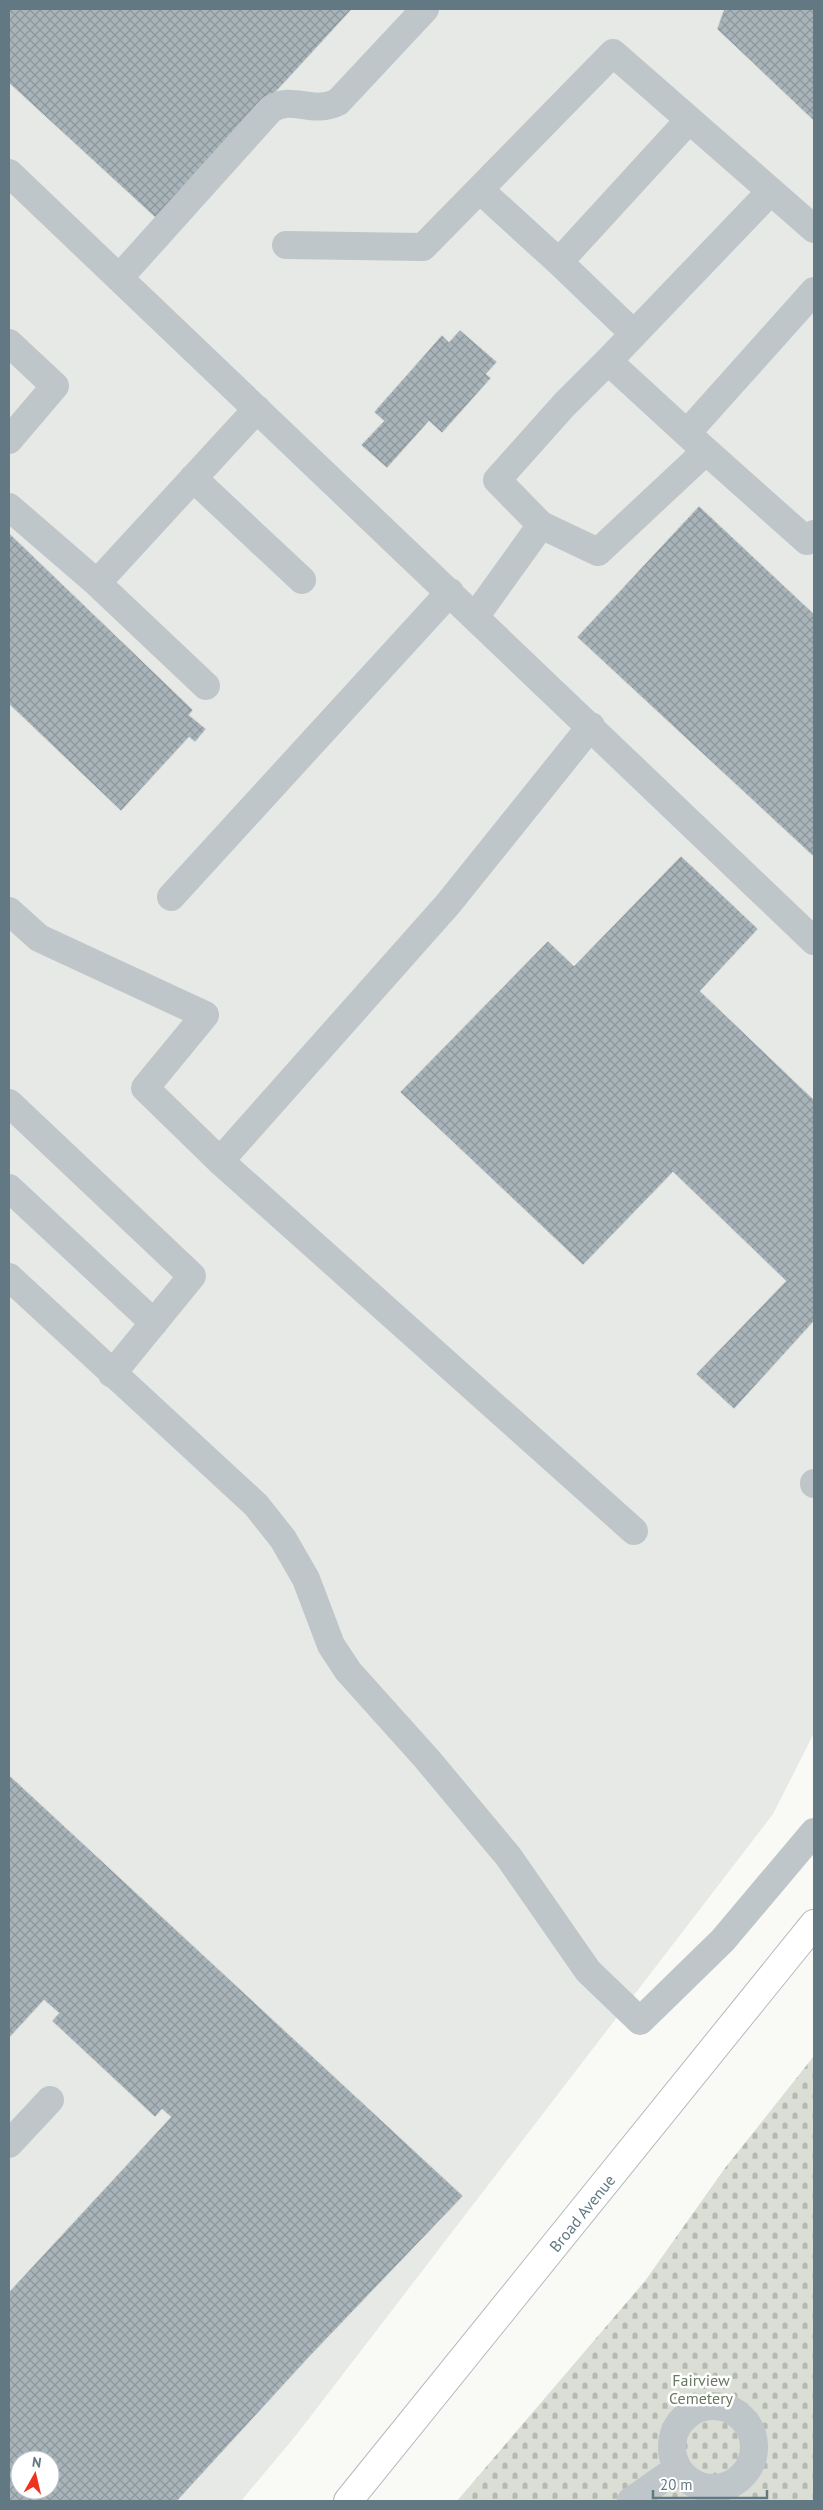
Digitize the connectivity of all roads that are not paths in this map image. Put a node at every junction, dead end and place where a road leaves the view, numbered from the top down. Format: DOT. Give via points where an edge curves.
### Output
graph roads {
  1 [pos="426,9"];
  2 [pos="689,120"];
  3 [pos="9,173"];
  4 [pos="480,190"];
  5 [pos="771,191"];
  6 [pos="814,229"];
  7 [pos="286,245"];
  8 [pos="559,262"];
  9 [pos="119,278"];
  10 [pos="814,291"];
  11 [pos="633,333"];
  12 [pos="9,343"];
  13 [pos="608,360"];
  14 [pos="257,409"];
  15 [pos="687,433"];
  16 [pos="9,440"];
  17 [pos="706,451"];
  18 [pos="193,478"];
  19 [pos="9,507"];
  20 [pos="541,526"];
  21 [pos="814,534"];
  22 [pos="302,580"];
  23 [pos="97,583"];
  24 [pos="450,592"];
  25 [pos="475,617"];
  26 [pos="206,686"];
  27 [pos="590,726"];
  28 [pos="171,897"];
  29 [pos="9,911"];
  30 [pos="814,941"];
  31 [pos="9,1103"];
  32 [pos="220,1161"];
  33 [pos="9,1188"];
  34 [pos="9,1277"];
  35 [pos="154,1323"];
  36 [pos="112,1374"];
  37 [pos="634,1531"];
  38 [pos="814,1832"];
  39 [pos="814,1924"];
  40 [pos="50,2100"];
  41 [pos="9,2144"];
  42 [pos="678,2468"];
  43 [pos="352,2500"];
  44 [pos="632,2501"];
  1 -- 9 [label="lane" via="338,102 316,108 286,103 271,109"];
  2 -- 4 [label="lane" via="613,53"];
  2 -- 5 [label="lane"];
  2 -- 8 [label="lane"];
  3 -- 9 [label="lane"];
  4 -- 7 [label="lane" via="423,247"];
  4 -- 8 [label="lane"];
  5 -- 6 [label="lane"];
  5 -- 11 [label="lane"];
  8 -- 11 [label="lane"];
  9 -- 14 [label="lane"];
  10 -- 15 [label="lane"];
  11 -- 13 [label="lane"];
  12 -- 16 [label="lane" via="55,386"];
  13 -- 15 [label="lane"];
  13 -- 20 [label="lane" via="497,480"];
  14 -- 18 [label="lane"];
  14 -- 24 [label="lane"];
  15 -- 17 [label="lane"];
  17 -- 20 [label="lane" via="598,552"];
  17 -- 21 [label="lane" via="808,541"];
  18 -- 22 [label="lane"];
  18 -- 23 [label="lane"];
  19 -- 23 [label="lane"];
  20 -- 25 [label="lane"];
  23 -- 26 [label="lane"];
  24 -- 25 [label="lane"];
  24 -- 28 [label="lane"];
  25 -- 27 [label="lane"];
  27 -- 30 [label="lane"];
  27 -- 32 [label="lane" via="448,904"];
  29 -- 32 [label="lane" via="39,938 205,1015 145,1088"];
  31 -- 35 [label="lane" via="192,1276"];
  32 -- 37 [label="lane"];
  33 -- 35 [label="lane"];
  34 -- 36 [label="lane"];
  35 -- 36 [label="lane"];
  36 -- 38 [label="lane" via="256,1505 283,1539 306,1578 331,1645 348,1671 428,1759 508,1856 588,1971 640,2021 724,1940"];
  39 -- 43 [label="main road, Broad Avenue"];
  40 -- 41 [label="lane"];
  42 -- 44 [label="lane"];
}
